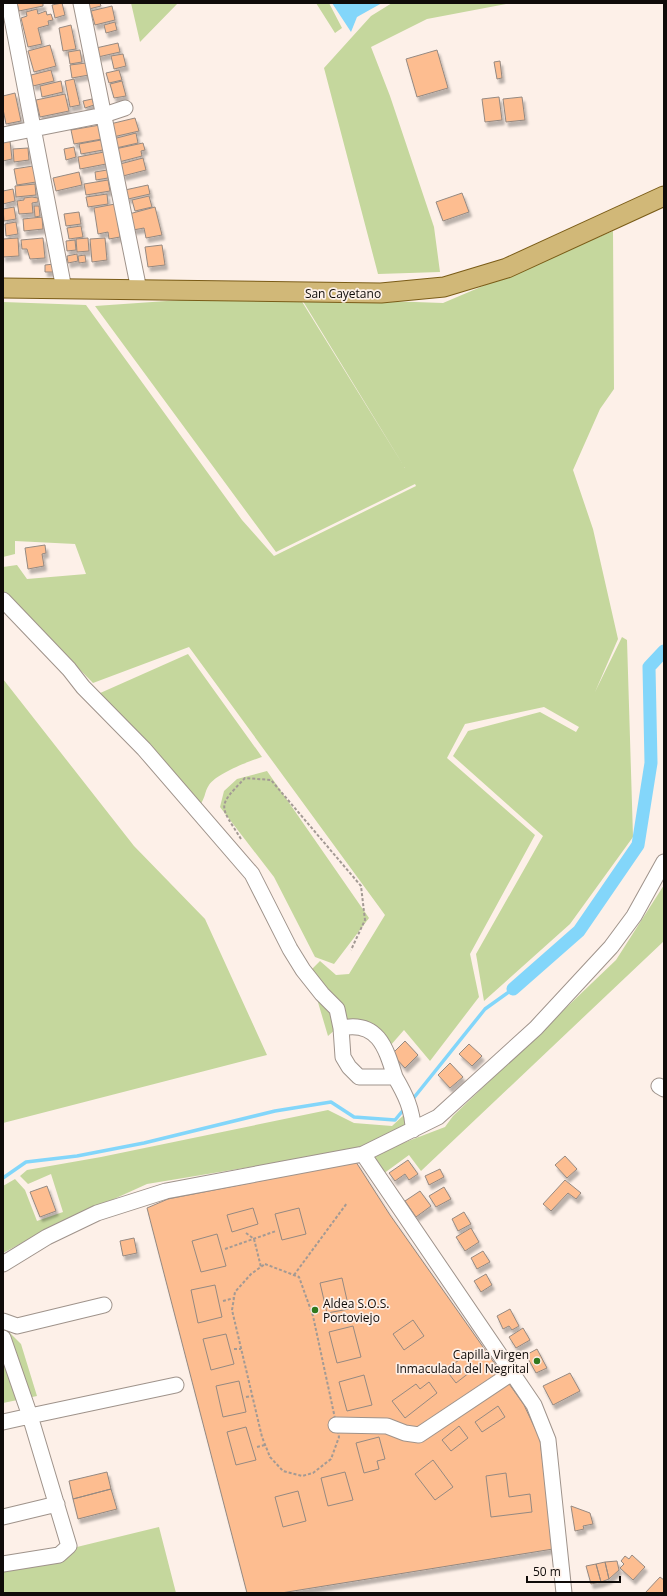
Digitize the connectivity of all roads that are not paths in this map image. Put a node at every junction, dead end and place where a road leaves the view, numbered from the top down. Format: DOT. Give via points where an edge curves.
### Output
graph roads {
  1 [pos="9,3"];
  2 [pos="81,3"];
  3 [pos="125,108"];
  4 [pos="104,115"];
  5 [pos="34,130"];
  6 [pos="3,135"];
  7 [pos="664,196"];
  8 [pos="3,288"];
  9 [pos="64,289"];
  10 [pos="139,290"];
  11 [pos="3,600"];
  12 [pos="664,862"];
  13 [pos="341,1028"];
  14 [pos="395,1077"];
  15 [pos="413,1130"];
  16 [pos="363,1154"];
  17 [pos="3,1264"];
  18 [pos="104,1306"];
  19 [pos="3,1321"];
  20 [pos="3,1338"];
  21 [pos="512,1373"];
  22 [pos="176,1385"];
  23 [pos="30,1416"];
  24 [pos="3,1422"];
  25 [pos="336,1425"];
  26 [pos="57,1504"];
  27 [pos="3,1517"];
  28 [pos="3,1564"];
  29 [pos="564,1593"];
  1 -- 5 [label="street"];
  2 -- 4 [label="street"];
  3 -- 4 [label="street"];
  4 -- 5 [label="street"];
  4 -- 10 [label="street"];
  5 -- 6 [label="street"];
  5 -- 9 [label="street"];
  7 -- 10 [label="main road, San Cayetano" via="507,268 444,287 382,293"];
  8 -- 9 [label="main road, San Cayetano"];
  9 -- 10 [label="main road, San Cayetano"];
  11 -- 13 [label="street" via="144,749 252,874 298,963 337,1009"];
  12 -- 15 [label="street" via="634,916 612,947 571,992 536,1028 438,1117"];
  13 -- 14 [label="street" via="353,1025 375,1034 383,1042"];
  13 -- 14 [label="street" via="343,1057 354,1072 359,1076 371,1078"];
  14 -- 15 [label="street" via="413,1117"];
  15 -- 16 [label="street"];
  16 -- 17 [label="street" via="166,1191 132,1201 97,1213 48,1237"];
  16 -- 21 [label="street"];
  18 -- 19 [label="street" via="17,1326"];
  20 -- 23 [label="street"];
  21 -- 25 [label="street" via="419,1435 387,1426"];
  21 -- 29 [label="street" via="534,1405 548,1440"];
  22 -- 23 [label="street"];
  23 -- 24 [label="street"];
  23 -- 26 [label="street"];
  26 -- 27 [label="street"];
  26 -- 28 [label="street" via="68,1541 67,1548 59,1555"];
}
